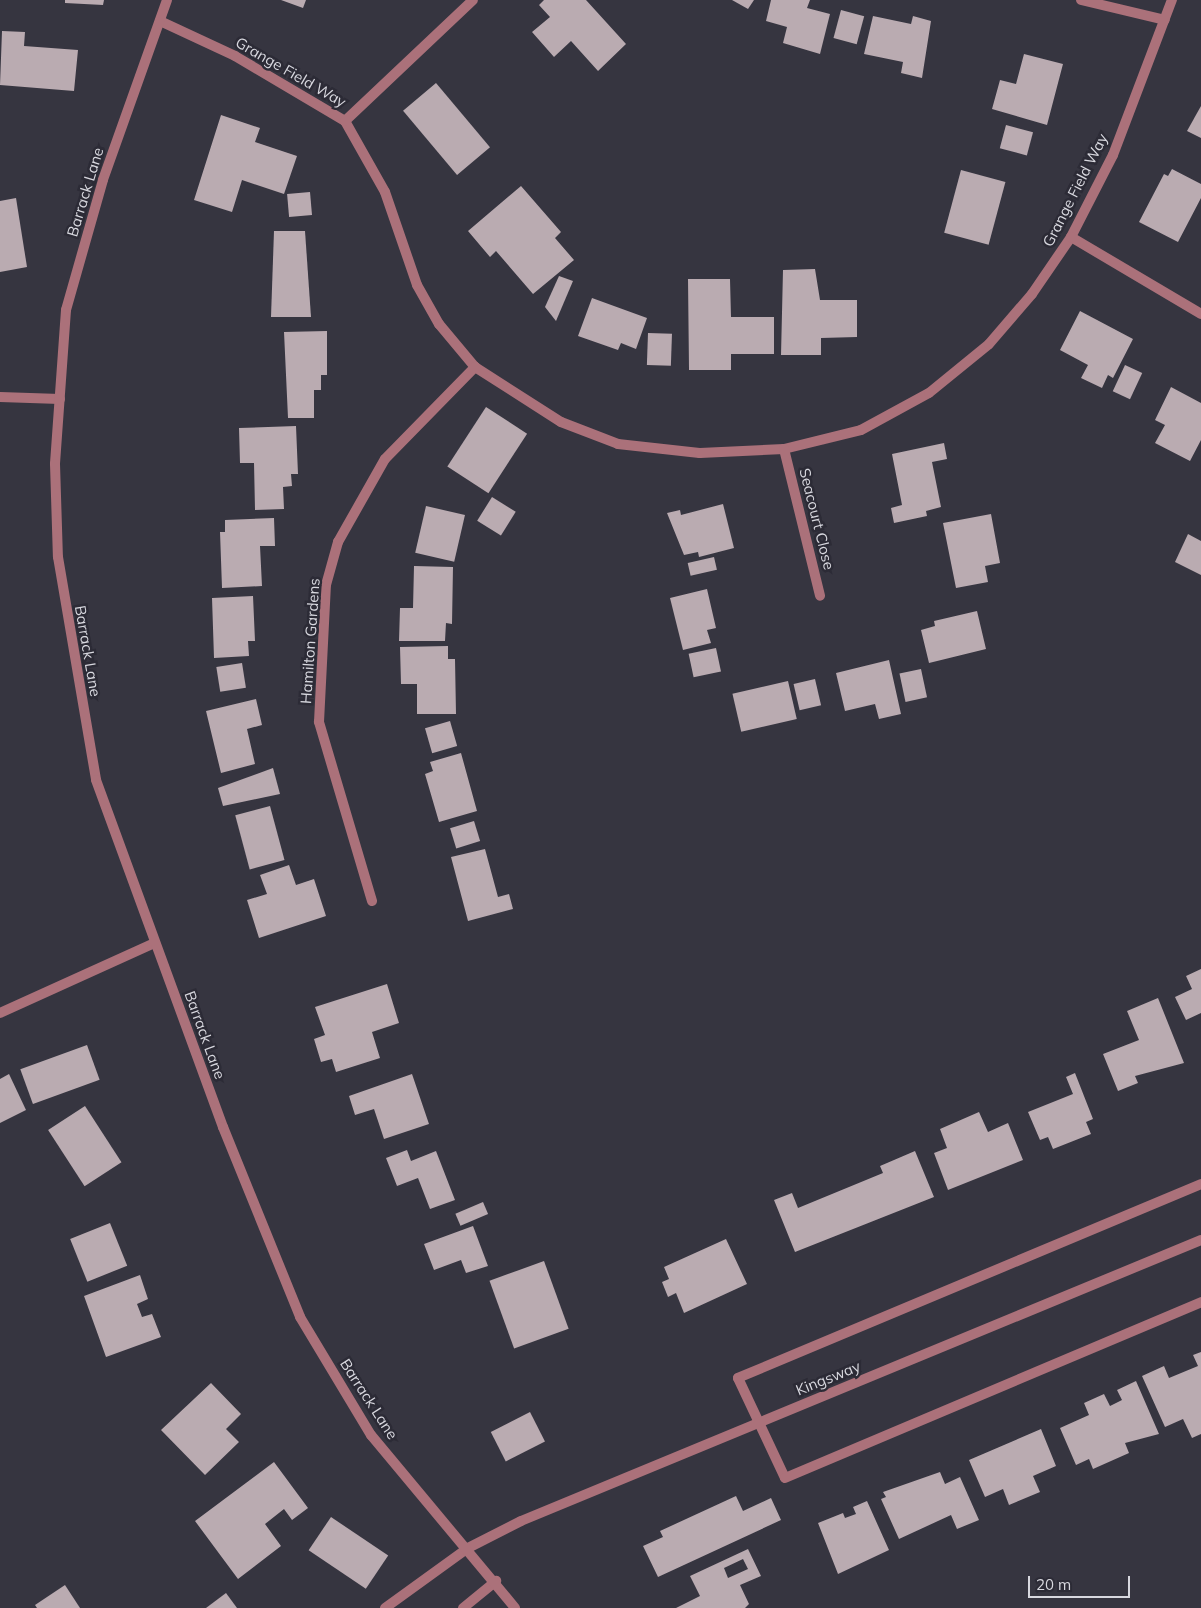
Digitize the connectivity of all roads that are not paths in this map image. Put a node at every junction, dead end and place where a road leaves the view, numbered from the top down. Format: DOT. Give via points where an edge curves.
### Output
graph roads {
  1 [pos="167,0"];
  2 [pos="473,0"];
  3 [pos="1081,0"];
  4 [pos="1172,0"];
  5 [pos="1165,20"];
  6 [pos="160,21"];
  7 [pos="345,121"];
  8 [pos="1071,237"];
  9 [pos="1201,314"];
  10 [pos="475,368"];
  11 [pos="0,397"];
  12 [pos="60,399"];
  13 [pos="784,449"];
  14 [pos="820,596"];
  15 [pos="372,900"];
  16 [pos="154,944"];
  17 [pos="0,1013"];
  18 [pos="1201,1184"];
  19 [pos="1201,1240"];
  20 [pos="1201,1302"];
  21 [pos="757,1424"];
  22 [pos="468,1548"];
  23 [pos="496,1581"];
  24 [pos="385,1608"];
  25 [pos="463,1608"];
  26 [pos="515,1608"];
  1 -- 6 [label="street, Barrack Lane"];
  2 -- 7 [label="street"];
  3 -- 5 [label="street"];
  4 -- 5 [label="street, Grange Field Way"];
  5 -- 8 [label="street, Grange Field Way" via="1113,155"];
  6 -- 7 [label="street, Grange Field Way" via="235,56"];
  6 -- 12 [label="street, Barrack Lane" via="103,180 66,310"];
  7 -- 10 [label="street, Grange Field Way" via="385,192 417,285 439,324"];
  8 -- 9 [label="street"];
  8 -- 13 [label="street, Grange Field Way" via="1032,294 990,344 929,393 861,430"];
  10 -- 13 [label="street, Grange Field Way" via="561,422 618,444 700,454"];
  10 -- 15 [label="street, Hamilton Gardens" via="385,459 338,542 326,585 319,722"];
  11 -- 12 [label="street"];
  12 -- 16 [label="street, Barrack Lane" via="54,464 58,557 73,660 96,780"];
  13 -- 14 [label="street, Seacourt Close"];
  16 -- 17 [label="street"];
  16 -- 22 [label="street, Barrack Lane" via="300,1317 371,1435"];
  18 -- 21 [label="street" via="738,1378"];
  19 -- 21 [label="street, Kingsway"];
  20 -- 21 [label="street" via="785,1478"];
  21 -- 22 [label="street, Kingsway"];
  22 -- 23 [label="street, Barrack Lane"];
  22 -- 24 [label="street, Kingsway"];
  23 -- 25 [label="street"];
  23 -- 26 [label="street, Barrack Lane"];
}
